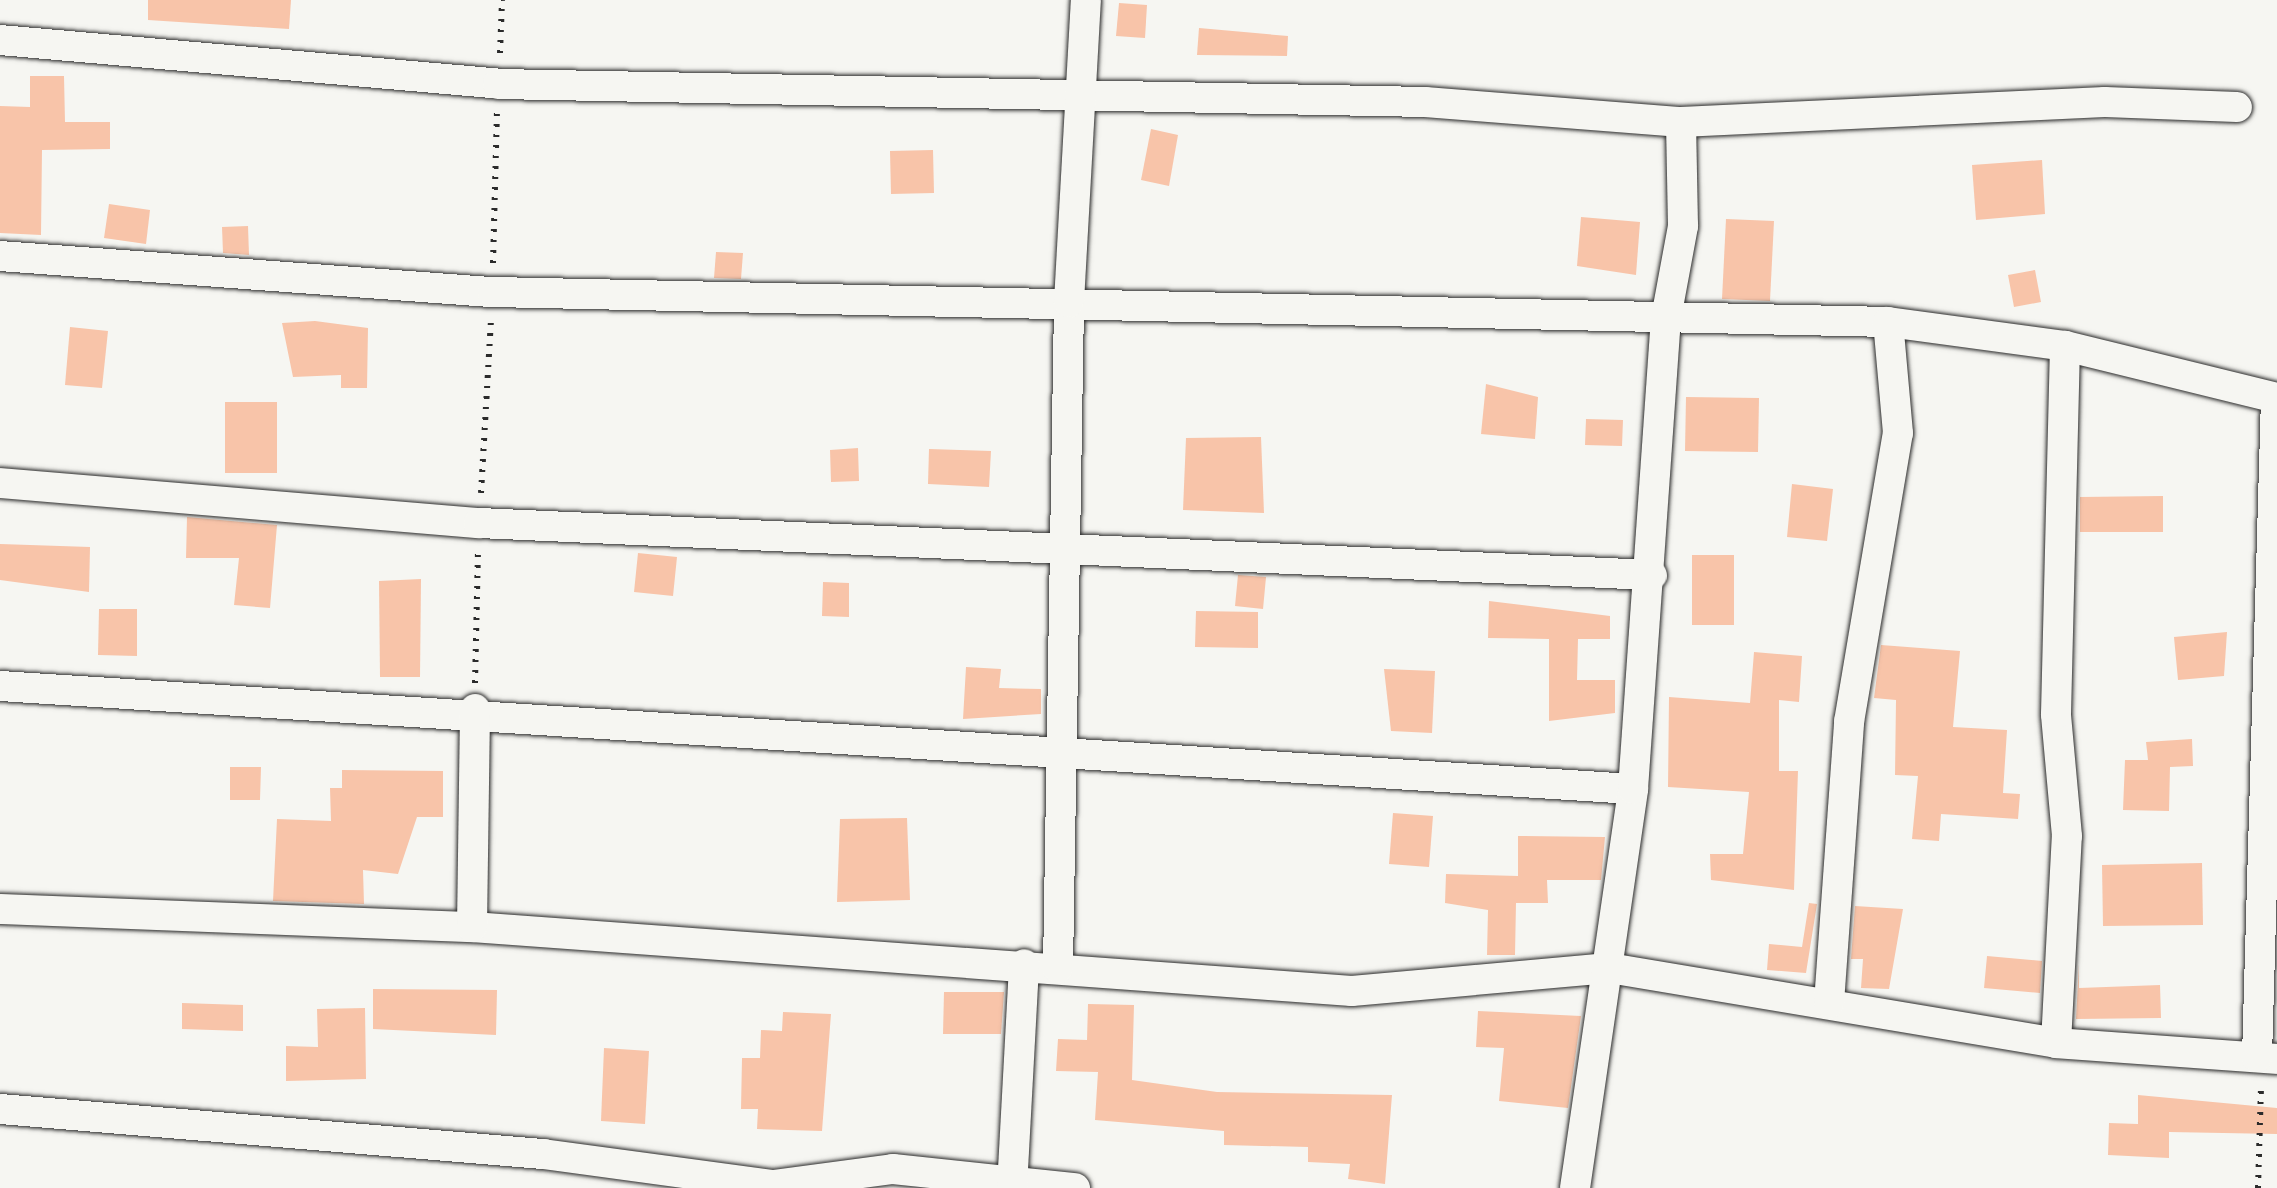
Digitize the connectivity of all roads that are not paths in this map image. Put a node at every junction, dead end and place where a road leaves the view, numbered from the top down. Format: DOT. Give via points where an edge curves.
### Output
graph roads {
  1 [pos="1086,0"];
  2 [pos="0,40"];
  3 [pos="1083,101"];
  4 [pos="2237,107"];
  5 [pos="1681,122"];
  6 [pos="0,256"];
  7 [pos="1069,302"];
  8 [pos="1666,318"];
  9 [pos="1888,322"];
  10 [pos="2065,346"];
  11 [pos="2276,398"];
  12 [pos="0,483"];
  13 [pos="1066,546"];
  14 [pos="1652,575"];
  15 [pos="0,686"];
  16 [pos="474,709"];
  17 [pos="1058,760"];
  18 [pos="1632,790"];
  19 [pos="0,909"];
  20 [pos="472,927"];
  21 [pos="1024,964"];
  22 [pos="1058,968"];
  23 [pos="1608,968"];
  24 [pos="1830,1003"];
  25 [pos="2056,1043"];
  26 [pos="2267,1058"];
  27 [pos="0,1109"];
  28 [pos="1012,1185"];
  29 [pos="1075,1188"];
  30 [pos="1575,1188"];
  1 -- 3 [label="street"];
  2 -- 3 [label="street" via="498,84"];
  3 -- 5 [label="street" via="1425,102"];
  3 -- 7 [label="street"];
  4 -- 5 [label="street" via="2105,102"];
  5 -- 8 [label="street" via="1683,226"];
  6 -- 7 [label="street" via="493,292"];
  7 -- 8 [label="street" via="1377,317"];
  7 -- 13 [label="street"];
  8 -- 9 [label="street"];
  8 -- 14 [label="street"];
  9 -- 10 [label="street"];
  9 -- 24 [label="street" via="1898,433 1849,722"];
  10 -- 11 [label="street"];
  10 -- 25 [label="street" via="2056,714 2067,836"];
  11 -- 26 [label="street"];
  12 -- 13 [label="street" via="479,524"];
  13 -- 14 [label="street"];
  13 -- 17 [label="street"];
  14 -- 18 [label="street"];
  15 -- 16 [label="street"];
  16 -- 17 [label="street"];
  16 -- 20 [label="street"];
  17 -- 18 [label="street"];
  17 -- 22 [label="street"];
  18 -- 23 [label="street"];
  19 -- 20 [label="street"];
  20 -- 21 [label="street"];
  21 -- 22 [label="street"];
  21 -- 28 [label="street"];
  22 -- 23 [label="street" via="1352,991"];
  23 -- 24 [label="street"];
  23 -- 30 [label="street"];
  24 -- 25 [label="street"];
  25 -- 26 [label="street"];
  27 -- 28 [label="street" via="543,1154 774,1185 893,1168"];
  28 -- 29 [label="street"];
}
